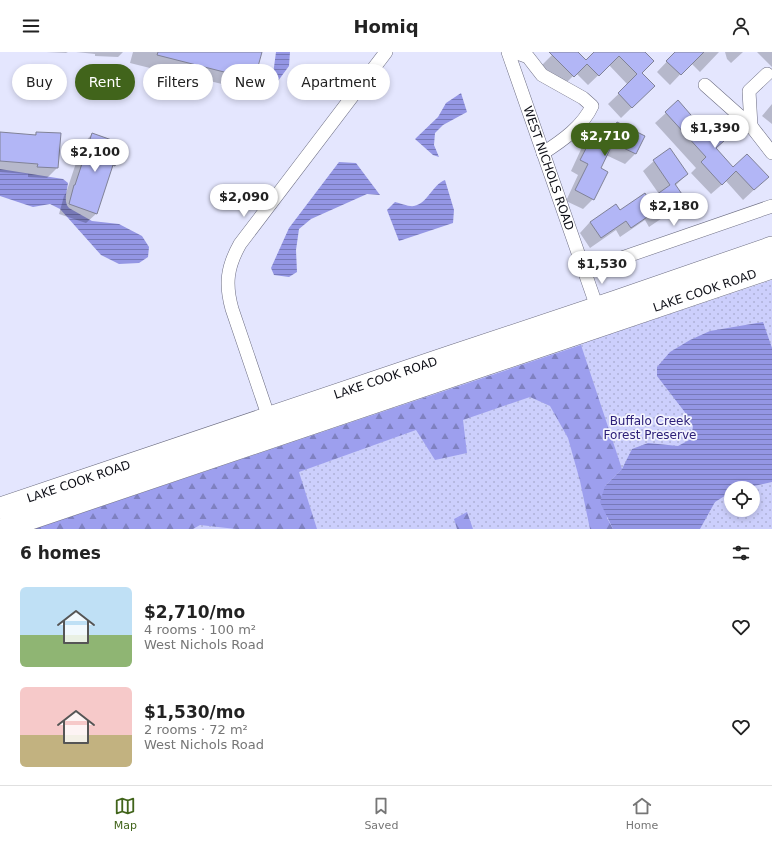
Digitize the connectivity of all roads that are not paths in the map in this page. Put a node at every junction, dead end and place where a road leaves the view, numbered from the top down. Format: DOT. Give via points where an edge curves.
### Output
graph roads {
  1 [pos="386,52"];
  2 [pos="508,52"];
  3 [pos="514,52"];
  4 [pos="532,55"];
  5 [pos="767,74"];
  6 [pos="706,85"];
  7 [pos="751,126"];
  8 [pos="543,153"];
  9 [pos="772,153"];
  10 [pos="772,206"];
  11 [pos="772,247"];
  12 [pos="772,268"];
  13 [pos="584,271"];
  14 [pos="600,316"];
  15 [pos="272,427"];
  16 [pos="0,508"];
  17 [pos="2,529"];
  1 -- 15 [label="street" via="233,255 227,292"];
  2 -- 8 [label="street, WEST NICHOLS ROAD"];
  3 -- 4 [label="street"];
  4 -- 8 [label="street" via="542,75 583,98 592,106 588,116 561,142"];
  5 -- 7 [label="street" via="750,91"];
  6 -- 7 [label="street"];
  7 -- 9 [label="street"];
  8 -- 13 [label="street, WEST NICHOLS ROAD"];
  10 -- 13 [label="street"];
  11 -- 14 [label="main road, LAKE COOK ROAD"];
  12 -- 14 [label="main road, LAKE COOK ROAD"];
  13 -- 14 [label="street, WEST NICHOLS ROAD"];
  14 -- 15 [label="main road, LAKE COOK ROAD"];
  15 -- 16 [label="main road, LAKE COOK ROAD"];
  15 -- 17 [label="main road, LAKE COOK ROAD"];
}
